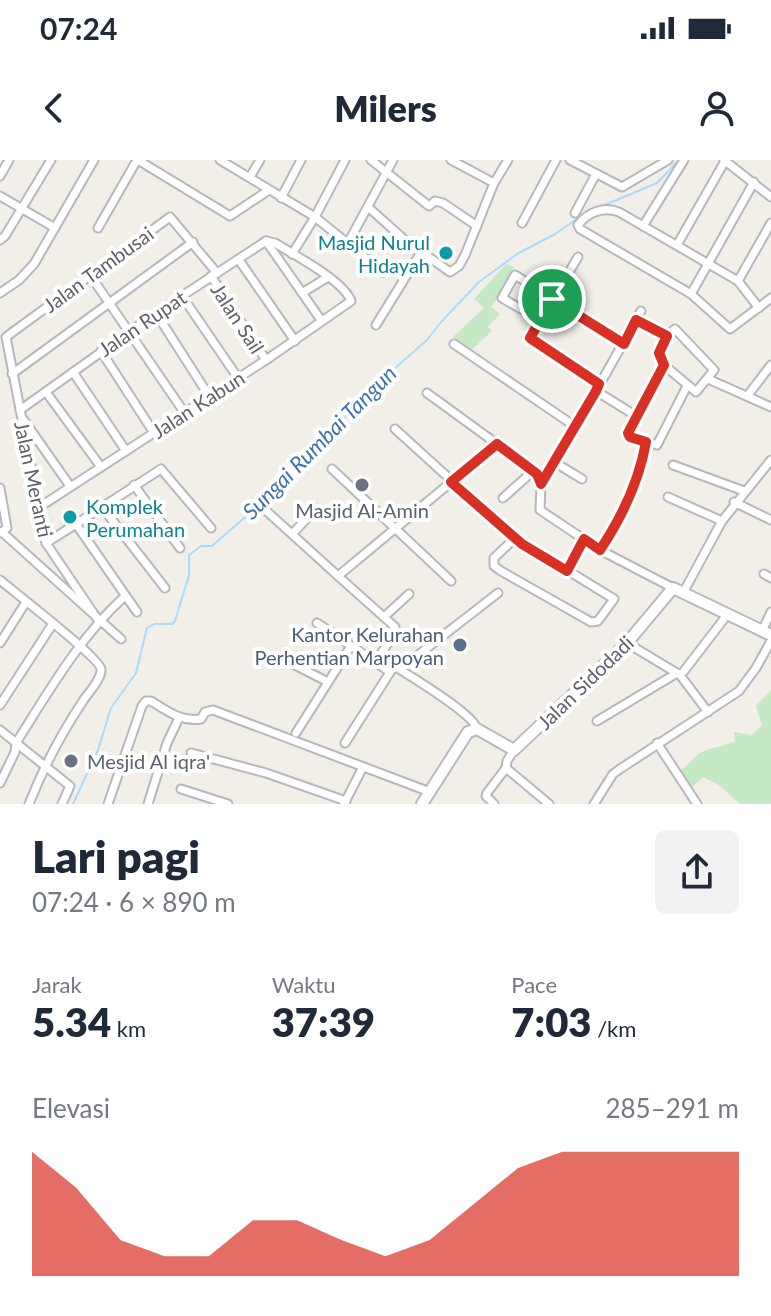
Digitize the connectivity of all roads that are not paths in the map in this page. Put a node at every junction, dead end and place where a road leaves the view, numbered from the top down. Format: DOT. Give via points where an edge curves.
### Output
graph roads {
  1 [pos="9,160"];
  2 [pos="51,160"];
  3 [pos="94,160"];
  4 [pos="137,160"];
  5 [pos="220,160"];
  6 [pos="260,160"];
  7 [pos="301,160"];
  8 [pos="345,160"];
  9 [pos="371,160"];
  10 [pos="393,160"];
  11 [pos="451,160"];
  12 [pos="508,160"];
  13 [pos="556,160"];
  14 [pos="570,160"];
  15 [pos="652,160"];
  16 [pos="684,160"];
  17 [pos="724,160"];
  18 [pos="664,162"];
  19 [pos="386,171"];
  20 [pos="596,174"];
  21 [pos="0,176"];
  22 [pos="250,177"];
  23 [pos="754,182"];
  24 [pos="494,183"];
  25 [pos="269,190"];
  26 [pos="0,196"];
  27 [pos="771,197"];
  28 [pos="281,198"];
  29 [pos="368,207"];
  30 [pos="22,209"];
  31 [pos="575,213"];
  32 [pos="315,217"];
  33 [pos="522,223"];
  34 [pos="771,223"];
  35 [pos="477,226"];
  36 [pos="643,226"];
  37 [pos="55,228"];
  38 [pos="98,228"];
  39 [pos="0,240"];
  40 [pos="266,241"];
  41 [pos="193,242"];
  42 [pos="348,243"];
  43 [pos="677,245"];
  44 [pos="421,252"];
  45 [pos="292,254"];
  46 [pos="578,257"];
  47 [pos="239,260"];
  48 [pos="708,263"];
  49 [pos="383,272"];
  50 [pos="214,274"];
  51 [pos="90,275"];
  52 [pos="328,277"];
  53 [pos="738,281"];
  54 [pos="0,293"];
  55 [pos="302,293"];
  56 [pos="691,294"];
  57 [pos="182,296"];
  58 [pos="771,298"];
  59 [pos="552,299"];
  60 [pos="109,305"];
  61 [pos="759,308"];
  62 [pos="521,309"];
  63 [pos="641,311"];
  64 [pos="156,313"];
  65 [pos="321,320"];
  66 [pos="636,320"];
  67 [pos="376,325"];
  68 [pos="128,333"];
  69 [pos="667,336"];
  70 [pos="6,337"];
  71 [pos="295,341"];
  72 [pos="454,344"];
  73 [pos="624,344"];
  74 [pos="101,351"];
  75 [pos="266,360"];
  76 [pos="664,365"];
  77 [pos="771,365"];
  78 [pos="73,372"];
  79 [pos="12,374"];
  80 [pos="238,378"];
  81 [pos="708,379"];
  82 [pos="687,386"];
  83 [pos="598,388"];
  84 [pos="46,392"];
  85 [pos="427,393"];
  86 [pos="748,395"];
  87 [pos="209,396"];
  88 [pos="771,407"];
  89 [pos="184,412"];
  90 [pos="21,413"];
  91 [pos="638,417"];
  92 [pos="576,427"];
  93 [pos="395,429"];
  94 [pos="154,433"];
  95 [pos="646,442"];
  96 [pos="497,444"];
  97 [pos="126,451"];
  98 [pos="771,460"];
  99 [pos="554,462"];
  100 [pos="673,465"];
  101 [pos="101,467"];
  102 [pos="332,469"];
  103 [pos="533,471"];
  104 [pos="582,479"];
  105 [pos="451,482"];
  106 [pos="541,484"];
  107 [pos="134,485"];
  108 [pos="70,486"];
  109 [pos="0,488"];
  110 [pos="744,491"];
  111 [pos="668,497"];
  112 [pos="503,498"];
  113 [pos="734,502"];
  114 [pos="102,507"];
  115 [pos="262,507"];
  116 [pos="38,508"];
  117 [pos="316,509"];
  118 [pos="771,520"];
  119 [pos="722,521"];
  120 [pos="76,524"];
  121 [pos="211,528"];
  122 [pos="394,528"];
  123 [pos="1,533"];
  124 [pos="292,534"];
  125 [pos="515,538"];
  126 [pos="584,539"];
  127 [pos="46,543"];
  128 [pos="180,548"];
  129 [pos="600,550"];
  130 [pos="567,571"];
  131 [pos="338,576"];
  132 [pos="0,580"];
  133 [pos="451,581"];
  134 [pos="165,588"];
  135 [pos="678,591"];
  136 [pos="498,593"];
  137 [pos="409,594"];
  138 [pos="124,597"];
  139 [pos="26,602"];
  140 [pos="137,612"];
  141 [pos="771,612"];
  142 [pos="727,615"];
  143 [pos="384,617"];
  144 [pos="98,620"];
  145 [pos="317,623"];
  146 [pos="52,625"];
  147 [pos="768,636"];
  148 [pos="121,639"];
  149 [pos="0,643"];
  150 [pos="627,643"];
  151 [pos="80,644"];
  152 [pos="351,646"];
  153 [pos="291,663"];
  154 [pos="395,669"];
  155 [pos="681,672"];
  156 [pos="328,682"];
  157 [pos="0,705"];
  158 [pos="708,712"];
  159 [pos="179,718"];
  160 [pos="597,721"];
  161 [pos="477,729"];
  162 [pos="0,730"];
  163 [pos="296,733"];
  164 [pos="16,743"];
  165 [pos="345,743"];
  166 [pos="657,743"];
  167 [pos="514,750"];
  168 [pos="191,753"];
  169 [pos="44,765"];
  170 [pos="363,767"];
  171 [pos="506,768"];
  172 [pos="0,783"];
  173 [pos="181,789"];
  174 [pos="430,792"];
  175 [pos="345,802"];
  176 [pos="29,804"];
  177 [pos="62,804"];
  178 [pos="108,804"];
  179 [pos="148,804"];
  180 [pos="228,804"];
  181 [pos="422,804"];
  182 [pos="494,804"];
  183 [pos="549,804"];
  184 [pos="594,804"];
  185 [pos="697,804"];
  1 -- 21 [label="street"];
  2 -- 30 [label="street"];
  3 -- 37 [label="street"];
  4 -- 25 [label="street" via="230,216"];
  4 -- 38 [label="street"];
  5 -- 22 [label="street"];
  6 -- 22 [label="street"];
  7 -- 28 [label="street"];
  8 -- 32 [label="street"];
  9 -- 19 [label="street"];
  10 -- 19 [label="street"];
  11 -- 24 [label="street"];
  12 -- 24 [label="street"];
  13 -- 33 [label="street"];
  14 -- 20 [label="street"];
  15 -- 18 [label="street"];
  16 -- 36 [label="street"];
  17 -- 23 [label="street"];
  17 -- 43 [label="street"];
  18 -- 20 [label="street" via="622,187"];
  19 -- 29 [label="street"];
  19 -- 35 [label="street" via="429,206 443,203"];
  20 -- 31 [label="street"];
  22 -- 25 [label="street"];
  23 -- 27 [label="street"];
  23 -- 48 [label="street"];
  24 -- 35 [label="street"];
  25 -- 28 [label="street"];
  26 -- 30 [label="street"];
  28 -- 32 [label="street"];
  29 -- 42 [label="street"];
  29 -- 44 [label="street"];
  30 -- 37 [label="street"];
  30 -- 39 [label="street"];
  32 -- 42 [label="street"];
  32 -- 45 [label="street"];
  34 -- 53 [label="street"];
  35 -- 44 [label="street" via="459,266 450,272"];
  36 -- 43 [label="street"];
  36 -- 56 [label="street" via="607,208 581,221 580,229"];
  37 -- 54 [label="street" via="26,274"];
  40 -- 45 [label="street"];
  40 -- 47 [label="street, Jalan Rupat"];
  40 -- 55 [label="street"];
  41 -- 50 [label="street, Jalan Tambusai"];
  41 -- 51 [label="street, Jalan Tambusai" via="169,217"];
  41 -- 60 [label="street"];
  42 -- 49 [label="street"];
  43 -- 48 [label="street"];
  44 -- 67 [label="street"];
  45 -- 52 [label="street"];
  46 -- 59 [label="street"];
  47 -- 50 [label="street, Jalan Rupat"];
  47 -- 71 [label="street"];
  48 -- 53 [label="street"];
  48 -- 56 [label="street"];
  50 -- 57 [label="street, Jalan Rupat"];
  50 -- 75 [label="street, Jalan Sail"];
  51 -- 60 [label="street"];
  51 -- 70 [label="street, Jalan Tambusai"];
  52 -- 55 [label="street"];
  52 -- 65 [label="street, Jalan Kabun" via="351,301"];
  53 -- 61 [label="street"];
  55 -- 65 [label="street"];
  56 -- 61 [label="street" via="730,329"];
  57 -- 64 [label="street, Jalan Rupat"];
  57 -- 80 [label="street"];
  58 -- 61 [label="street"];
  59 -- 62 [label="street" via="515,275 502,298"];
  59 -- 73 [label="street"];
  59 -- 83 [label="street" via="530,338"];
  60 -- 68 [label="street"];
  60 -- 79 [label="street"];
  63 -- 66 [label="street"];
  64 -- 68 [label="street, Jalan Rupat"];
  64 -- 87 [label="street"];
  65 -- 71 [label="street, Jalan Kabun"];
  66 -- 69 [label="street"];
  66 -- 73 [label="street"];
  68 -- 74 [label="street, Jalan Rupat"];
  68 -- 89 [label="street"];
  69 -- 76 [label="street" via="659,353"];
  69 -- 81 [label="street" via="675,329 708,363 714,370"];
  70 -- 79 [label="street, Jalan Meranti"];
  71 -- 75 [label="street, Jalan Kabun"];
  72 -- 92 [label="street"];
  73 -- 83 [label="street"];
  74 -- 78 [label="street, Jalan Rupat"];
  74 -- 94 [label="street"];
  75 -- 80 [label="street, Jalan Kabun"];
  76 -- 82 [label="street"];
  76 -- 91 [label="street"];
  77 -- 86 [label="street"];
  78 -- 84 [label="street, Jalan Rupat"];
  78 -- 97 [label="street"];
  79 -- 90 [label="street, Jalan Meranti"];
  80 -- 87 [label="street, Jalan Kabun"];
  81 -- 82 [label="street" via="699,392"];
  81 -- 86 [label="street"];
  82 -- 95 [label="street" via="658,444"];
  83 -- 91 [label="street"];
  83 -- 92 [label="street"];
  84 -- 90 [label="street, Jalan Rupat"];
  84 -- 101 [label="street"];
  85 -- 96 [label="street"];
  86 -- 88 [label="street"];
  87 -- 89 [label="street, Jalan Kabun"];
  89 -- 94 [label="street, Jalan Kabun"];
  90 -- 108 [label="street"];
  90 -- 116 [label="street, Jalan Meranti"];
  91 -- 95 [label="street" via="629,436"];
  92 -- 99 [label="street"];
  93 -- 105 [label="street"];
  94 -- 97 [label="street, Jalan Kabun"];
  95 -- 129 [label="street" via="629,500"];
  96 -- 103 [label="street"];
  96 -- 105 [label="street"];
  97 -- 101 [label="street, Jalan Kabun"];
  98 -- 110 [label="street"];
  99 -- 104 [label="street"];
  99 -- 106 [label="street"];
  100 -- 110 [label="street"];
  101 -- 108 [label="street, Jalan Kabun"];
  102 -- 122 [label="street"];
  103 -- 106 [label="street"];
  103 -- 112 [label="street"];
  105 -- 122 [label="street"];
  105 -- 125 [label="street"];
  106 -- 126 [label="street" via="540,510"];
  107 -- 114 [label="street"];
  107 -- 121 [label="street" via="163,470"];
  107 -- 128 [label="street"];
  108 -- 116 [label="street, Jalan Kabun"];
  109 -- 123 [label="street" via="7,522"];
  110 -- 113 [label="street"];
  111 -- 119 [label="street"];
  113 -- 118 [label="street"];
  113 -- 119 [label="street"];
  114 -- 120 [label="street"];
  114 -- 134 [label="street"];
  115 -- 124 [label="street"];
  116 -- 127 [label="street, Jalan Meranti"];
  117 -- 124 [label="street"];
  119 -- 135 [label="street"];
  120 -- 127 [label="street"];
  120 -- 138 [label="street"];
  122 -- 131 [label="street"];
  122 -- 133 [label="street"];
  123 -- 144 [label="street"];
  124 -- 131 [label="street"];
  125 -- 130 [label="street"];
  125 -- 130 [label="street" via="494,558 494,566 591,622 598,621 614,599"];
  126 -- 129 [label="street"];
  126 -- 130 [label="street"];
  127 -- 144 [label="street, Jalan Meranti"];
  129 -- 135 [label="street"];
  131 -- 143 [label="street"];
  132 -- 139 [label="street"];
  135 -- 142 [label="street"];
  135 -- 150 [label="street, Jalan Sidodadi"];
  136 -- 154 [label="street"];
  137 -- 143 [label="street"];
  138 -- 140 [label="street"];
  138 -- 144 [label="street"];
  139 -- 146 [label="street"];
  139 -- 149 [label="street"];
  141 -- 147 [label="street"];
  142 -- 147 [label="street"];
  142 -- 155 [label="street"];
  143 -- 154 [label="street" via="396,631 382,652"];
  144 -- 148 [label="street"];
  144 -- 151 [label="street"];
  145 -- 152 [label="street"];
  146 -- 151 [label="street"];
  146 -- 157 [label="street"];
  147 -- 158 [label="street" via="756,668 739,691"];
  150 -- 155 [label="street"];
  150 -- 167 [label="street, Jalan Sidodadi"];
  151 -- 164 [label="street"];
  151 -- 169 [label="street" via="101,672"];
  152 -- 154 [label="street"];
  152 -- 156 [label="street"];
  153 -- 156 [label="street"];
  154 -- 161 [label="street" via="463,713"];
  154 -- 165 [label="street"];
  155 -- 158 [label="street"];
  155 -- 160 [label="street"];
  156 -- 163 [label="street"];
  158 -- 166 [label="street"];
  159 -- 170 [label="street" via="196,721 213,710"];
  159 -- 178 [label="street" via="146,701"];
  159 -- 179 [label="street"];
  161 -- 167 [label="street"];
  161 -- 174 [label="street" via="468,732"];
  162 -- 164 [label="street"];
  164 -- 169 [label="street"];
  164 -- 172 [label="street"];
  166 -- 184 [label="street" via="613,774"];
  166 -- 185 [label="street"];
  167 -- 171 [label="street"];
  168 -- 175 [label="street"];
  169 -- 176 [label="street"];
  169 -- 177 [label="street" via="70,786"];
  170 -- 174 [label="street"];
  170 -- 175 [label="street"];
  171 -- 182 [label="street" via="487,793"];
  171 -- 183 [label="street"];
  173 -- 180 [label="street"];
  174 -- 181 [label="street"];
}
